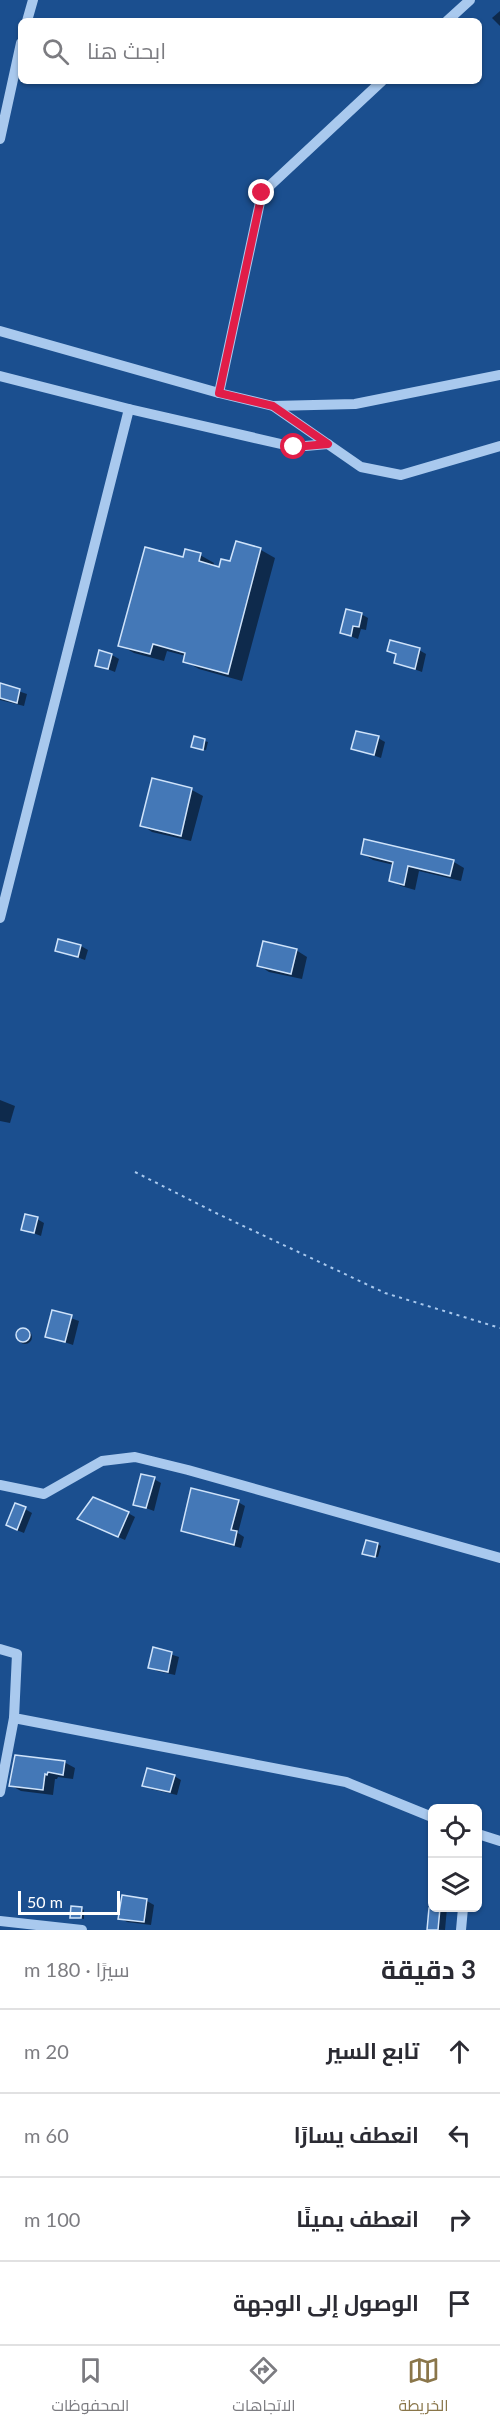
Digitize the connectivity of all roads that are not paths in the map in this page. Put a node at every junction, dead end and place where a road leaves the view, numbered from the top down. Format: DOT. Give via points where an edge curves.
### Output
graph roads {
  1 [pos="33,0"];
  2 [pos="470,0"];
  3 [pos="28,18"];
  4 [pos="450,18"];
  5 [pos="18,57"];
  6 [pos="379,84"];
  7 [pos="0,139"];
  8 [pos="0,331"];
  9 [pos="500,375"];
  10 [pos="0,376"];
  11 [pos="219,393"];
  12 [pos="273,406"];
  13 [pos="129,409"];
  14 [pos="328,444"];
  15 [pos="500,446"];
  16 [pos="0,918"];
  17 [pos="0,1485"];
  18 [pos="500,1557"];
  19 [pos="0,1649"];
  20 [pos="14,1718"];
  21 [pos="0,1792"];
  22 [pos="428,1815"];
  23 [pos="482,1836"];
  24 [pos="500,1841"];
  25 [pos="463,1912"];
  26 [pos="0,1921"];
  27 [pos="82,1930"];
  28 [pos="461,1930"];
  1 -- 3 [label="street"];
  2 -- 4 [label="street"];
  5 -- 7 [label="street"];
  6 -- 11 [label="street" via="262,193"];
  8 -- 11 [label="street"];
  9 -- 12 [label="street" via="355,404"];
  10 -- 13 [label="street"];
  11 -- 12 [label="street"];
  12 -- 14 [label="street"];
  13 -- 14 [label="street" via="294,447"];
  13 -- 16 [label="street"];
  14 -- 15 [label="street" via="361,467 401,475"];
  17 -- 18 [label="street" via="44,1494 102,1461 135,1457"];
  19 -- 20 [label="street" via="17,1654"];
  20 -- 21 [label="street"];
  20 -- 22 [label="street" via="346,1782"];
  23 -- 24 [label="street"];
  25 -- 28 [label="street"];
  26 -- 27 [label="street"];
}
